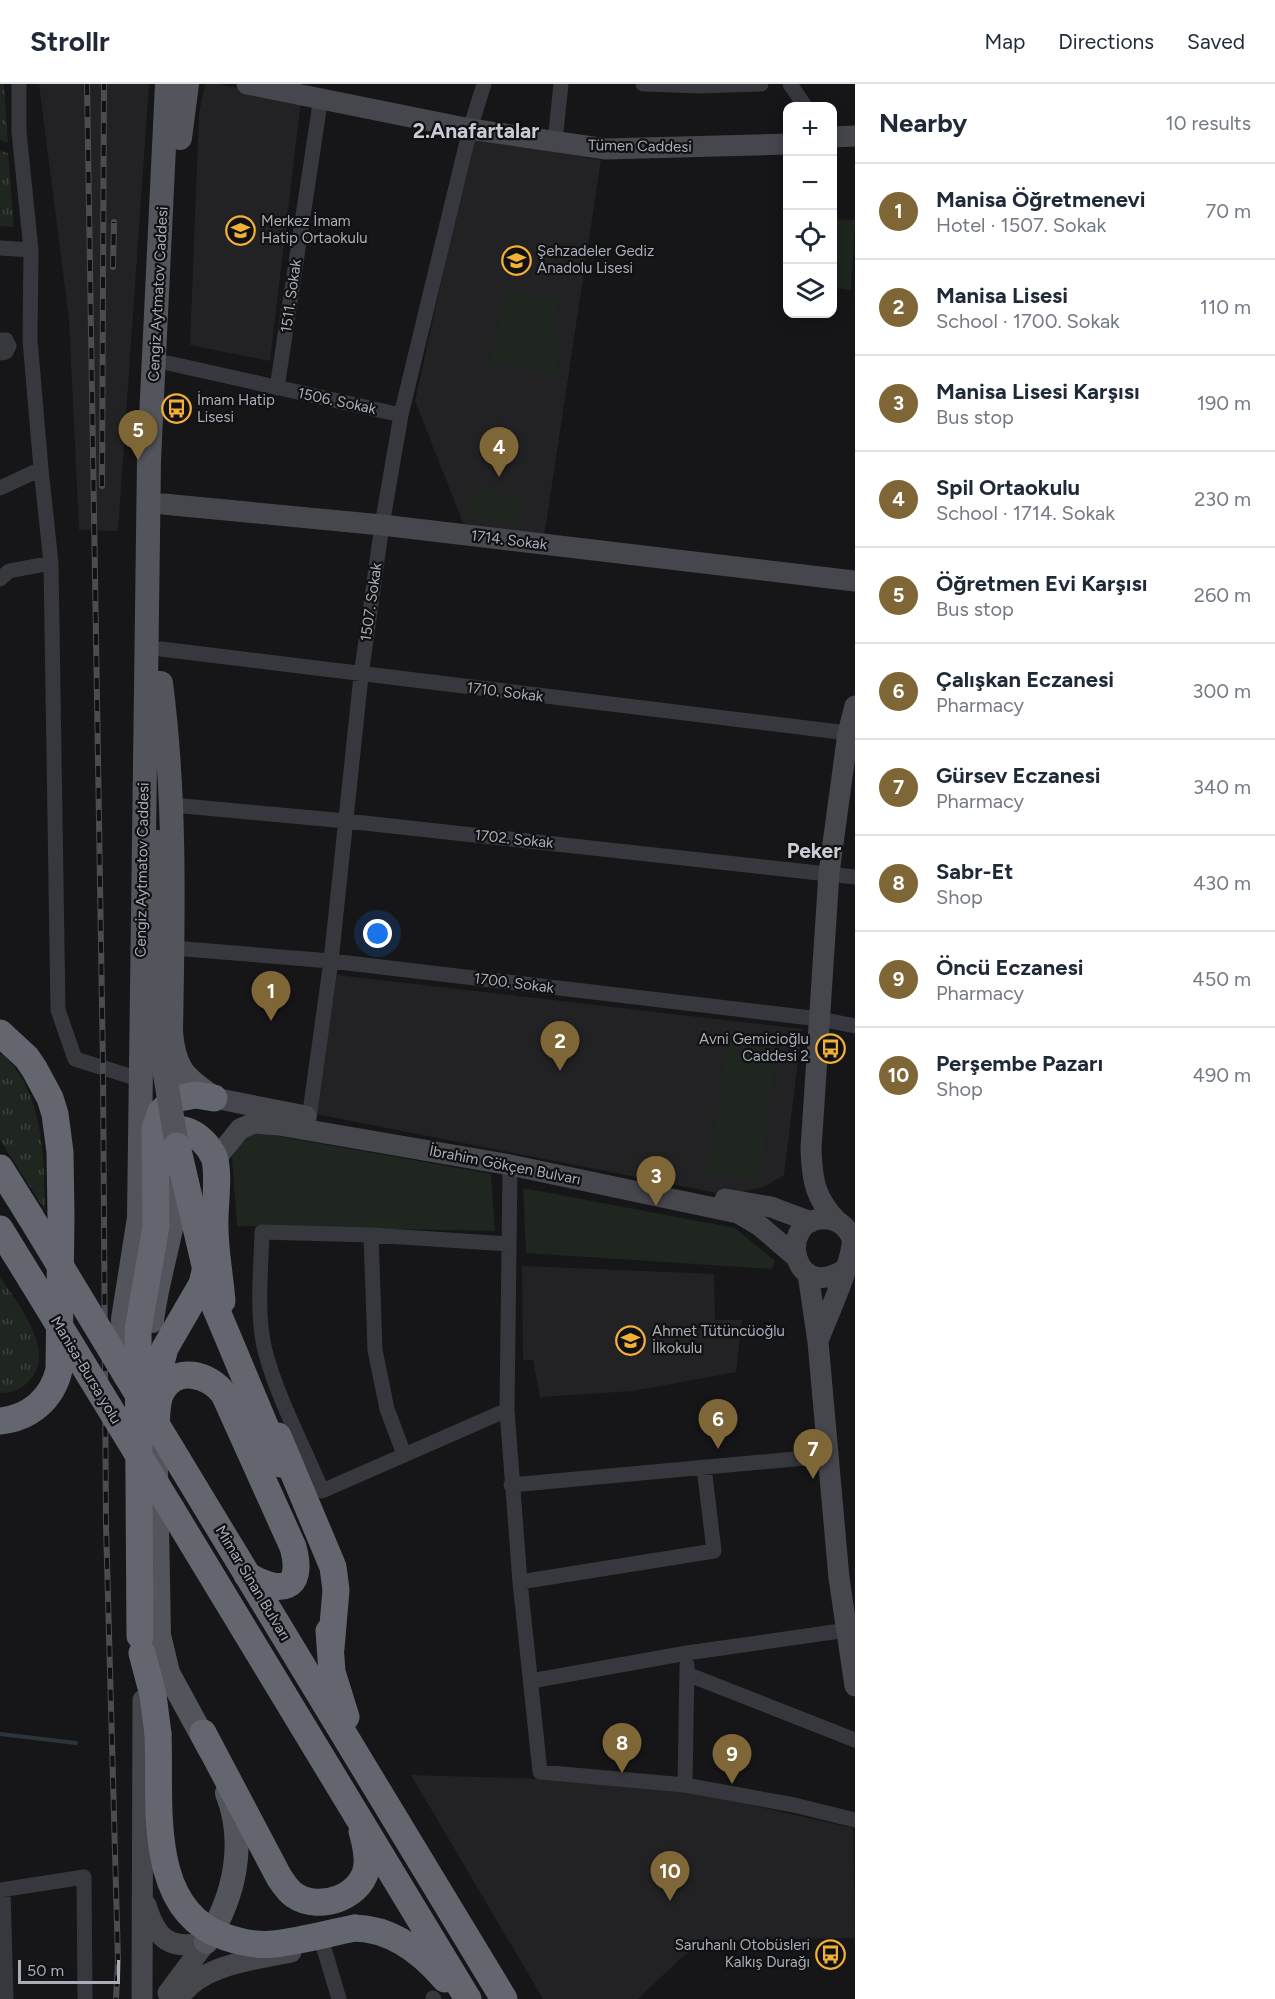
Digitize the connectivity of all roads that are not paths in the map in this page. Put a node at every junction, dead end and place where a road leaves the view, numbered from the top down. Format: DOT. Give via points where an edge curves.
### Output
graph roads {
  1 [pos="19,84"];
  2 [pos="167,84"];
  3 [pos="187,84"];
  4 [pos="247,84"];
  5 [pos="484,84"];
  6 [pos="561,84"];
  7 [pos="643,84"];
  8 [pos="761,84"];
  9 [pos="790,84"];
  10 [pos="321,97"];
  11 [pos="802,102"];
  12 [pos="470,129"];
  13 [pos="855,136"];
  14 [pos="837,137"];
  15 [pos="555,141"];
  16 [pos="783,144"];
  17 [pos="0,248"];
  18 [pos="31,250"];
  19 [pos="30,340"];
  20 [pos="3,345"];
  21 [pos="168,363"];
  22 [pos="277,388"];
  23 [pos="400,415"];
  24 [pos="41,469"];
  25 [pos="0,488"];
  26 [pos="163,504"];
  27 [pos="382,525"];
  28 [pos="51,563"];
  29 [pos="0,579"];
  30 [pos="855,581"];
  31 [pos="161,649"];
  32 [pos="361,676"];
  33 [pos="161,683"];
  34 [pos="855,706"];
  35 [pos="848,733"];
  36 [pos="173,805"];
  37 [pos="346,821"];
  38 [pos="829,873"];
  39 [pos="855,877"];
  40 [pos="172,948"];
  41 [pos="331,961"];
  42 [pos="820,1019"];
  43 [pos="855,1026"];
  44 [pos="5,1038"];
  45 [pos="139,1079"];
  46 [pos="214,1098"];
  47 [pos="308,1123"];
  48 [pos="177,1146"];
  49 [pos="215,1160"];
  50 [pos="510,1165"];
  51 [pos="0,1168"];
  52 [pos="157,1170"];
  53 [pos="811,1222"];
  54 [pos="846,1225"];
  55 [pos="215,1228"];
  56 [pos="0,1229"];
  57 [pos="371,1235"];
  58 [pos="509,1244"];
  59 [pos="795,1256"];
  60 [pos="852,1268"];
  61 [pos="808,1274"];
  62 [pos="818,1342"];
  63 [pos="507,1410"];
  64 [pos="0,1421"];
  65 [pos="156,1428"];
  66 [pos="404,1454"];
  67 [pos="826,1456"];
  68 [pos="704,1467"];
  69 [pos="511,1485"];
  70 [pos="248,1575"];
  71 [pos="520,1582"];
  72 [pos="850,1629"];
  73 [pos="141,1645"];
  74 [pos="331,1648"];
  75 [pos="687,1653"];
  76 [pos="687,1674"];
  77 [pos="531,1681"];
  78 [pos="855,1686"];
  79 [pos="204,1733"];
  80 [pos="855,1740"];
  81 [pos="364,1766"];
  82 [pos="685,1785"];
  83 [pos="855,1820"];
  84 [pos="360,1821"];
  85 [pos="140,1884"];
  86 [pos="2,1890"];
  87 [pos="206,1942"];
  88 [pos="323,1945"];
  89 [pos="426,1961"];
  90 [pos="6,1999"];
  91 [pos="85,1999"];
  92 [pos="142,1999"];
  93 [pos="165,1999"];
  94 [pos="178,1999"];
  95 [pos="339,1999"];
  96 [pos="462,1999"];
  97 [pos="468,1999"];
  98 [pos="504,1999"];
  1 -- 18 [label="street"];
  2 -- 45 [label="main road, Cengiz Aytmatov Caddesi" via="149,460"];
  3 -- 21 [label="main road, Cengiz Aytmatov Caddesi" via="180,125"];
  4 -- 10 [label="main road, Tümen Caddesi"];
  5 -- 12 [label="street, 1507. Sokak"];
  6 -- 15 [label="street"];
  7 -- 8 [label="street"];
  9 -- 11 [label="street"];
  10 -- 12 [label="main road, Tümen Caddesi"];
  10 -- 22 [label="street, 1511. Sokak"];
  12 -- 15 [label="main road, Tümen Caddesi"];
  12 -- 23 [label="street, 1507. Sokak"];
  13 -- 14 [label="main road"];
  15 -- 16 [label="main road, Tümen Caddesi" via="606,149"];
  17 -- 18 [label="street"];
  18 -- 19 [label="street"];
  19 -- 20 [label="street"];
  19 -- 24 [label="street"];
  21 -- 22 [label="street, 1506. Sokak"];
  21 -- 26 [label="main road, Cengiz Aytmatov Caddesi"];
  22 -- 23 [label="street, 1506. Sokak"];
  23 -- 27 [label="street, 1507. Sokak"];
  24 -- 25 [label="street"];
  24 -- 28 [label="street"];
  26 -- 27 [label="main road, 1714. Sokak"];
  26 -- 31 [label="main road, Cengiz Aytmatov Caddesi"];
  27 -- 30 [label="main road, 1714. Sokak"];
  27 -- 32 [label="street, 1507. Sokak"];
  28 -- 29 [label="street" via="9,571"];
  28 -- 45 [label="street" via="58,1010 75,1059"];
  31 -- 32 [label="street, 1710. Sokak"];
  31 -- 33 [label="main road, Cengiz Aytmatov Caddesi"];
  32 -- 35 [label="street, 1710. Sokak"];
  32 -- 37 [label="street, 1507. Sokak"];
  33 -- 36 [label="main road"];
  33 -- 48 [label="main road, Cengiz Aytmatov Caddesi, bridge" via="158,1032"];
  34 -- 35 [label="main road"];
  35 -- 38 [label="main road"];
  36 -- 37 [label="street, 1702. Sokak"];
  36 -- 40 [label="main road"];
  37 -- 38 [label="street, 1702. Sokak"];
  37 -- 41 [label="street, 1507. Sokak"];
  38 -- 39 [label="street, 1702. Sokak"];
  38 -- 42 [label="main road"];
  40 -- 41 [label="street, 1700. Sokak"];
  40 -- 46 [label="main road" via="173,1056 193,1084"];
  41 -- 42 [label="street, 1700. Sokak"];
  41 -- 47 [label="street, 1507. Sokak"];
  42 -- 43 [label="street, 1700. Sokak"];
  42 -- 54 [label="main road" via="812,1178 824,1208"];
  44 -- 64 [label="highway" via="27,1058 50,1098 57,1128 61,1217 58,1370 50,1394 39,1405 26,1414"];
  45 -- 73 [label="main road, Cengiz Aytmatov Caddesi" via="139,1218 123,1319 129,1583"];
  46 -- 47 [label="main road, İbrahim Gökçen Bulvarı"];
  46 -- 52 [label="highway" via="195,1095 174,1099 161,1112 155,1128"];
  47 -- 49 [label="main road, İbrahim Gökçen Bulvarı" via="254,1123 240,1129"];
  47 -- 50 [label="main road, İbrahim Gökçen Bulvarı"];
  47 -- 53 [label="main road, İbrahim Gökçen Bulvarı" via="771,1207"];
  48 -- 65 [label="main road, Cengiz Aytmatov Caddesi, bridge" via="177,1201 153,1312 148,1358"];
  48 -- 74 [label="highway, bridge" via="214,1304 281,1464 326,1593"];
  49 -- 52 [label="highway" via="199,1135 188,1130 176,1131 161,1146"];
  49 -- 55 [label="highway"];
  50 -- 58 [label="street"];
  50 -- 59 [label="main road, İbrahim Gökçen Bulvarı" via="738,1213"];
  51 -- 70 [label="highway, Mimar Sinan Bulvarı, bridge"];
  52 -- 73 [label="highway" via="156,1226 138,1329"];
  53 -- 54 [label="main road" via="829,1219"];
  53 -- 59 [label="main road" via="796,1240"];
  54 -- 60 [label="main road" via="853,1243"];
  55 -- 65 [label="highway" via="202,1284 165,1348 157,1378"];
  55 -- 74 [label="highway" via="222,1302 333,1567 336,1590"];
  56 -- 84 [label="highway, Manisa-Bursa yolu, bridge"];
  57 -- 58 [label="street"];
  57 -- 66 [label="street" via="375,1350 387,1409"];
  57 -- 66 [label="street" via="262,1232 265,1349 275,1382 322,1491"];
  58 -- 63 [label="street"];
  59 -- 61 [label="main road"];
  60 -- 61 [label="main road" via="824,1278"];
  60 -- 62 [label="main road"];
  61 -- 62 [label="main road"];
  62 -- 67 [label="main road"];
  63 -- 66 [label="street"];
  63 -- 69 [label="street"];
  65 -- 70 [label="highway" via="161,1392 171,1380 183,1375 202,1377 224,1394 297,1563 295,1576 276,1589"];
  65 -- 79 [label="main road, Cengiz Aytmatov Caddesi" via="159,1635 168,1673"];
  67 -- 68 [label="street"];
  67 -- 72 [label="main road"];
  68 -- 69 [label="street"];
  68 -- 71 [label="street" via="714,1551"];
  69 -- 71 [label="street"];
  70 -- 81 [label="highway, Mimar Sinan Bulvarı"];
  71 -- 77 [label="street"];
  72 -- 75 [label="street"];
  72 -- 78 [label="main road"];
  73 -- 85 [label="main road" via="144,1741"];
  73 -- 89 [label="highway, bridge" via="158,1734 162,1853 168,1881 183,1909 200,1926 216,1934 254,1944 375,1928 389,1933"];
  74 -- 81 [label="highway" via="332,1672"];
  75 -- 76 [label="street"];
  75 -- 77 [label="street"];
  76 -- 80 [label="street"];
  76 -- 82 [label="street"];
  77 -- 82 [label="street" via="540,1772"];
  79 -- 84 [label="highway" via="279,1877 295,1895 327,1902 343,1897 359,1885 367,1866"];
  79 -- 87 [label="main road, Cengiz Aytmatov Caddesi" via="231,1803 238,1838 228,1899"];
  81 -- 98 [label="highway, Mimar Sinan Bulvarı"];
  82 -- 83 [label="street"];
  84 -- 97 [label="highway, Manisa-Bursa yolu"];
  85 -- 87 [label="main road" via="159,1936 184,1946"];
  85 -- 92 [label="main road"];
  86 -- 90 [label="street"];
  86 -- 91 [label="street" via="84,1877"];
  87 -- 93 [label="main road"];
  88 -- 89 [label="main road" via="370,1938"];
  88 -- 94 [label="main road" via="226,1967 198,1980"];
  88 -- 95 [label="street"];
  89 -- 96 [label="highway"];
}
